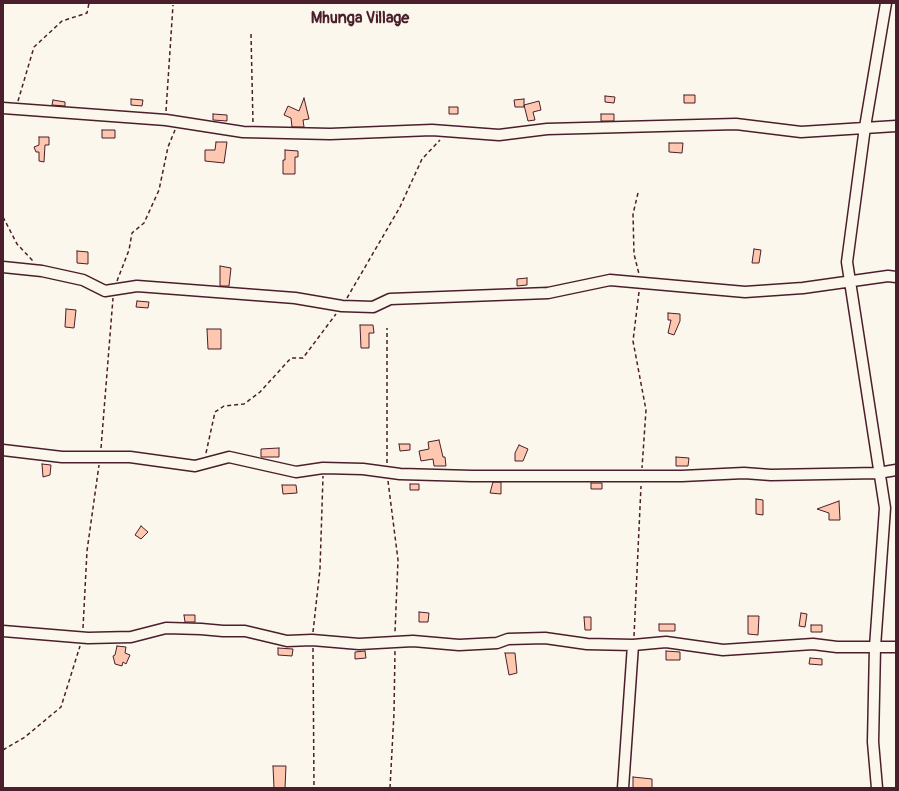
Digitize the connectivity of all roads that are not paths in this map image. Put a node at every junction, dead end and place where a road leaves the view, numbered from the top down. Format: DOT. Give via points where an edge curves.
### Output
graph roads {
  1 [pos="886,3"];
  2 [pos="3,108"];
  3 [pos="896,126"];
  4 [pos="865,127"];
  5 [pos="3,267"];
  6 [pos="896,277"];
  7 [pos="850,282"];
  8 [pos="3,450"];
  9 [pos="896,470"];
  10 [pos="878,473"];
  11 [pos="3,631"];
  12 [pos="633,645"];
  13 [pos="875,647"];
  14 [pos="896,647"];
  15 [pos="623,788"];
  16 [pos="876,788"];
  1 -- 4 [label="street"];
  2 -- 4 [label="street" via="166,120 253,132 330,134 432,130 499,135 547,129 736,124 800,132"];
  3 -- 4 [label="street"];
  4 -- 7 [label="street" via="847,262"];
  5 -- 7 [label="street" via="42,271 83,280 105,291 137,286 295,298 342,306 373,307 390,299 548,293 610,280 745,292"];
  6 -- 7 [label="street"];
  7 -- 10 [label="street"];
  8 -- 10 [label="street" via="62,457 130,457 195,466 229,457 296,472 323,468 472,476"];
  9 -- 10 [label="street"];
  10 -- 13 [label="street" via="884,508"];
  11 -- 12 [label="street" via="82,637 130,637 166,628 246,631 286,641 312,640 359,644 413,641 459,645 497,643 508,639 545,638 587,644"];
  12 -- 13 [label="street" via="666,642 723,650 813,644"];
  12 -- 15 [label="street"];
  13 -- 14 [label="street"];
  13 -- 16 [label="street" via="873,742"];
}
